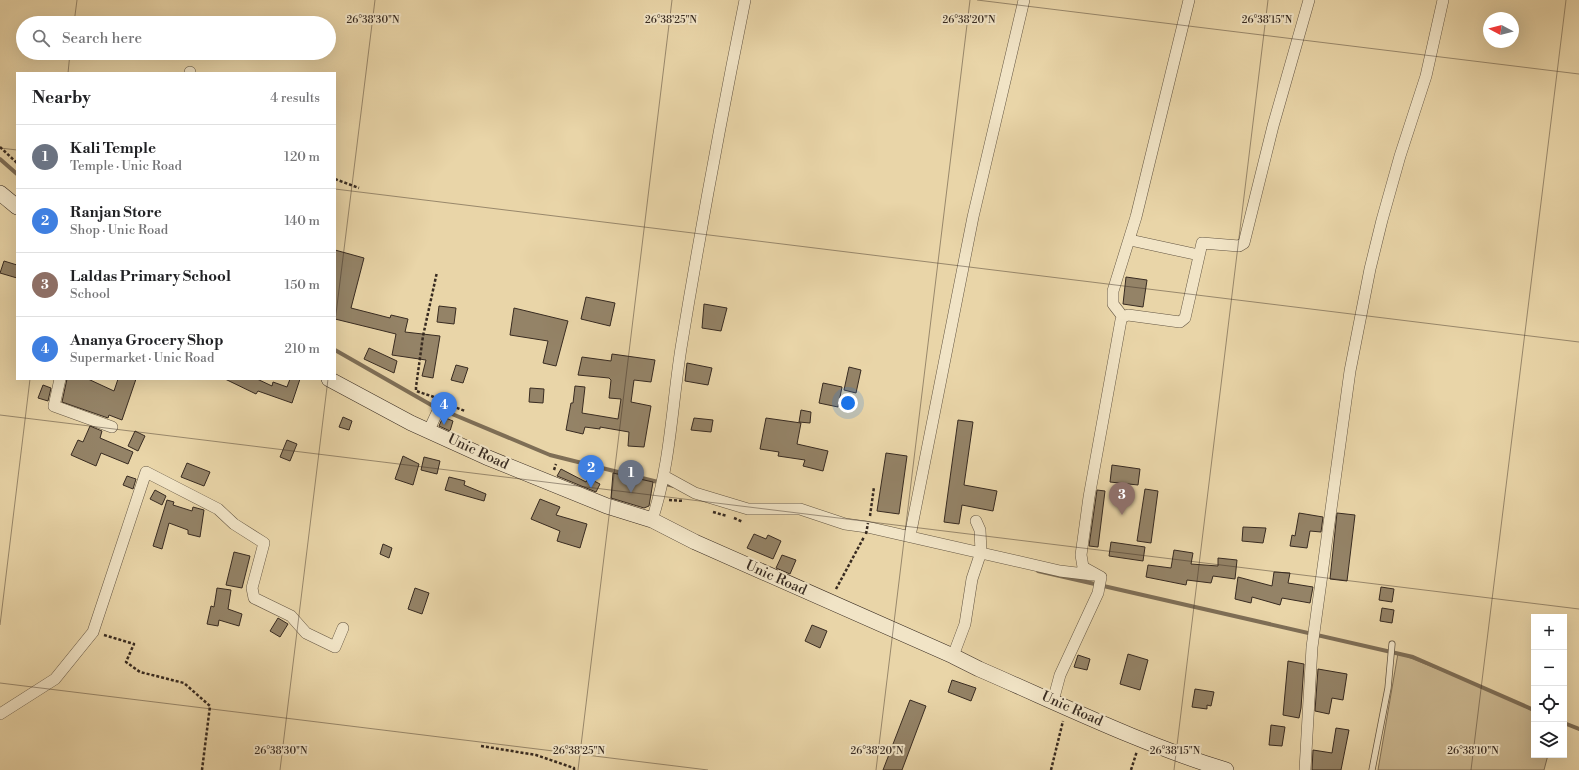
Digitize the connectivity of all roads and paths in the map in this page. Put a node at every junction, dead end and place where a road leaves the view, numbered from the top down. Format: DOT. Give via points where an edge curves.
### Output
graph roads {
  1 [pos="745,0"];
  2 [pos="1024,0"];
  3 [pos="1189,0"];
  4 [pos="1309,0"];
  5 [pos="1443,0"];
  6 [pos="0,147"];
  7 [pos="16,162"];
  8 [pos="336,179"];
  9 [pos="359,188"];
  10 [pos="0,193"];
  11 [pos="16,206"];
  12 [pos="1130,240"];
  13 [pos="1199,255"];
  14 [pos="437,272"];
  15 [pos="1123,317"];
  16 [pos="60,380"];
  17 [pos="331,380"];
  18 [pos="442,402"];
  19 [pos="465,411"];
  20 [pos="432,423"];
  21 [pos="112,427"];
  22 [pos="664,476"];
  23 [pos="874,487"];
  24 [pos="652,520"];
  25 [pos="976,521"];
  26 [pos="910,536"];
  27 [pos="980,556"];
  28 [pos="1099,576"];
  29 [pos="827,600"];
  30 [pos="343,628"];
  31 [pos="93,632"];
  32 [pos="1392,644"];
  33 [pos="953,656"];
  34 [pos="1060,704"];
  35 [pos="0,714"];
  36 [pos="1140,739"];
  37 [pos="481,746"];
  38 [pos="202,770"];
  39 [pos="574,770"];
  40 [pos="1051,770"];
  41 [pos="1131,770"];
  42 [pos="1226,770"];
  43 [pos="1305,770"];
  44 [pos="1372,770"];
  1 -- 22 [label="street" via="708,186 678,366"];
  2 -- 26 [label="street" via="973,217"];
  3 -- 12 [label="street"];
  4 -- 13 [label="street" via="1273,126 1244,243 1239,246 1204,242"];
  5 -- 43 [label="street" via="1426,76 1396,169 1367,287 1350,371 1312,642"];
  6 -- 7 [label="path"];
  8 -- 9 [label="path"];
  10 -- 11 [label="main road"];
  12 -- 13 [label="street"];
  12 -- 15 [label="street" via="1112,298 1115,308"];
  13 -- 15 [label="street" via="1183,320 1176,323 1131,315"];
  14 -- 18 [label="path" via="423,336 416,391"];
  15 -- 28 [label="street" via="1081,555 1083,567"];
  16 -- 21 [label="street" via="54,406"];
  17 -- 20 [label="main road, Unic Road" via="411,423"];
  18 -- 19 [label="path"];
  18 -- 20 [label="street"];
  20 -- 24 [label="main road, Unic Road" via="539,480"];
  22 -- 24 [label="street" via="662,492"];
  22 -- 26 [label="street" via="695,493 748,509 800,509 845,524"];
  23 -- 29 [label="path, bridge" via="866,534 840,583"];
  24 -- 29 [label="main road, Unic Road" via="695,542"];
  25 -- 27 [label="street" via="980,530"];
  26 -- 27 [label="street"];
  27 -- 28 [label="street"];
  27 -- 33 [label="street" via="972,579 965,624"];
  28 -- 34 [label="street" via="1098,593 1060,675"];
  29 -- 33 [label="main road, Unic Road"];
  30 -- 31 [label="street" via="335,647 306,633 290,616 254,598 252,588 264,543 234,524 218,509 146,472"];
  31 -- 35 [label="street" via="56,678"];
  31 -- 38 [label="path" via="134,644 126,662 140,672 184,683 210,706"];
  32 -- 44 [label="lane" via="1388,688"];
  33 -- 34 [label="main road, Unic Road"];
  34 -- 36 [label="main road, Unic Road"];
  34 -- 40 [label="path"];
  36 -- 41 [label="path"];
  36 -- 42 [label="main road, Unic Road"];
  37 -- 39 [label="path" via="536,755"];
}
